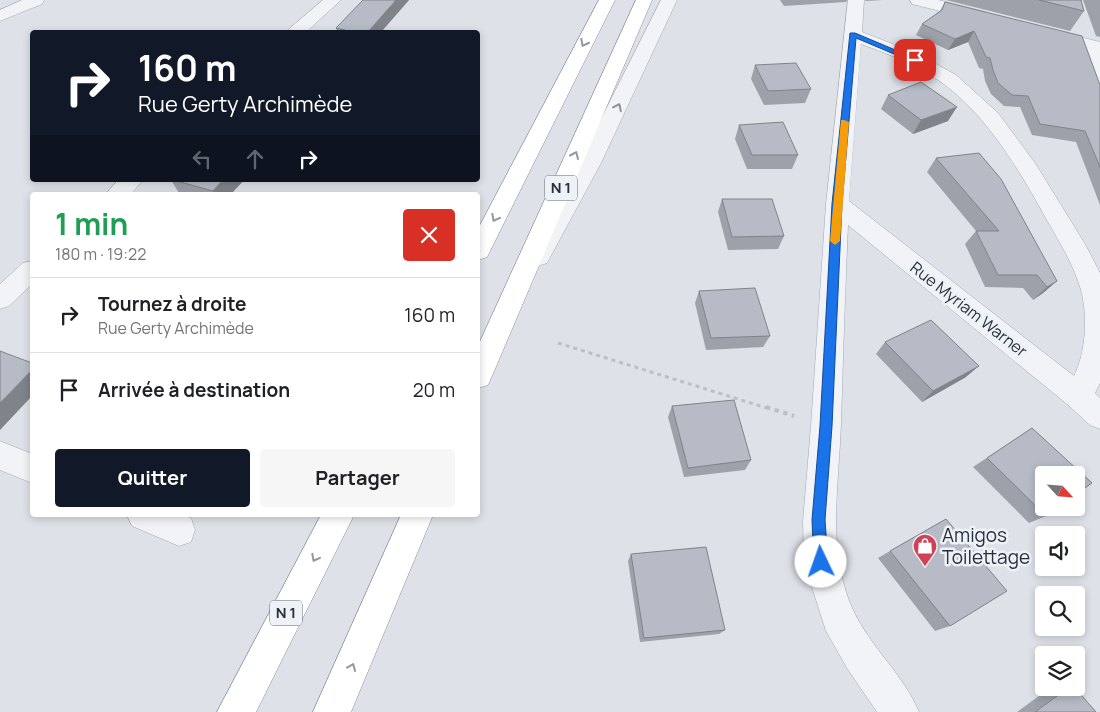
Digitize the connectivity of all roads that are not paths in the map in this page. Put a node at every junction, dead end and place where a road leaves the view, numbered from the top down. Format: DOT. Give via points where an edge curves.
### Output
graph roads {
  1 [pos="36,0"];
  2 [pos="333,0"];
  3 [pos="607,0"];
  4 [pos="644,0"];
  5 [pos="669,0"];
  6 [pos="856,0"];
  7 [pos="918,0"];
  8 [pos="0,16"];
  9 [pos="994,20"];
  10 [pos="573,26"];
  11 [pos="298,30"];
  12 [pos="1032,30"];
  13 [pos="852,34"];
  14 [pos="1094,46"];
  15 [pos="1100,83"];
  16 [pos="130,182"];
  17 [pos="512,186"];
  18 [pos="119,192"];
  19 [pos="837,204"];
  20 [pos="480,246"];
  21 [pos="30,272"];
  22 [pos="0,299"];
  23 [pos="502,319"];
  24 [pos="480,371"];
  25 [pos="1077,395"];
  26 [pos="1100,416"];
  27 [pos="0,455"];
  28 [pos="30,468"];
  29 [pos="148,517"];
  30 [pos="337,517"];
  31 [pos="416,517"];
  32 [pos="179,530"];
  33 [pos="236,712"];
  34 [pos="332,712"];
  35 [pos="900,712"];
  1 -- 8 [label="street"];
  2 -- 11 [label="street"];
  3 -- 17 [label="highway, one-way"];
  23 -- 4 [label="highway, N 1, one-way"];
  23 -- 5 [label="street, one-way" via="590,163"];
  6 -- 13 [label="street"];
  7 -- 9 [label="street"];
  10 -- 17 [label="highway"];
  12 -- 14 [label="street"];
  13 -- 19 [label="street"];
  13 -- 25 [label="street" via="915,60 961,87 988,113 1024,160 1083,263 1096,300 1096,352 1089,378"];
  14 -- 15 [label="street"];
  16 -- 18 [label="street"];
  17 -- 20 [label="highway, one-way"];
  19 -- 25 [label="street, Rue Myriam Warner"];
  19 -- 35 [label="street" via="819,520 821,562 838,619"];
  21 -- 22 [label="street"];
  23 -- 24 [label="highway, N 1"];
  25 -- 26 [label="street, Rue Myriam Warner"];
  27 -- 28 [label="street"];
  29 -- 32 [label="street"];
  30 -- 33 [label="highway, N 1, one-way"];
  34 -- 31 [label="highway, one-way"];
}
